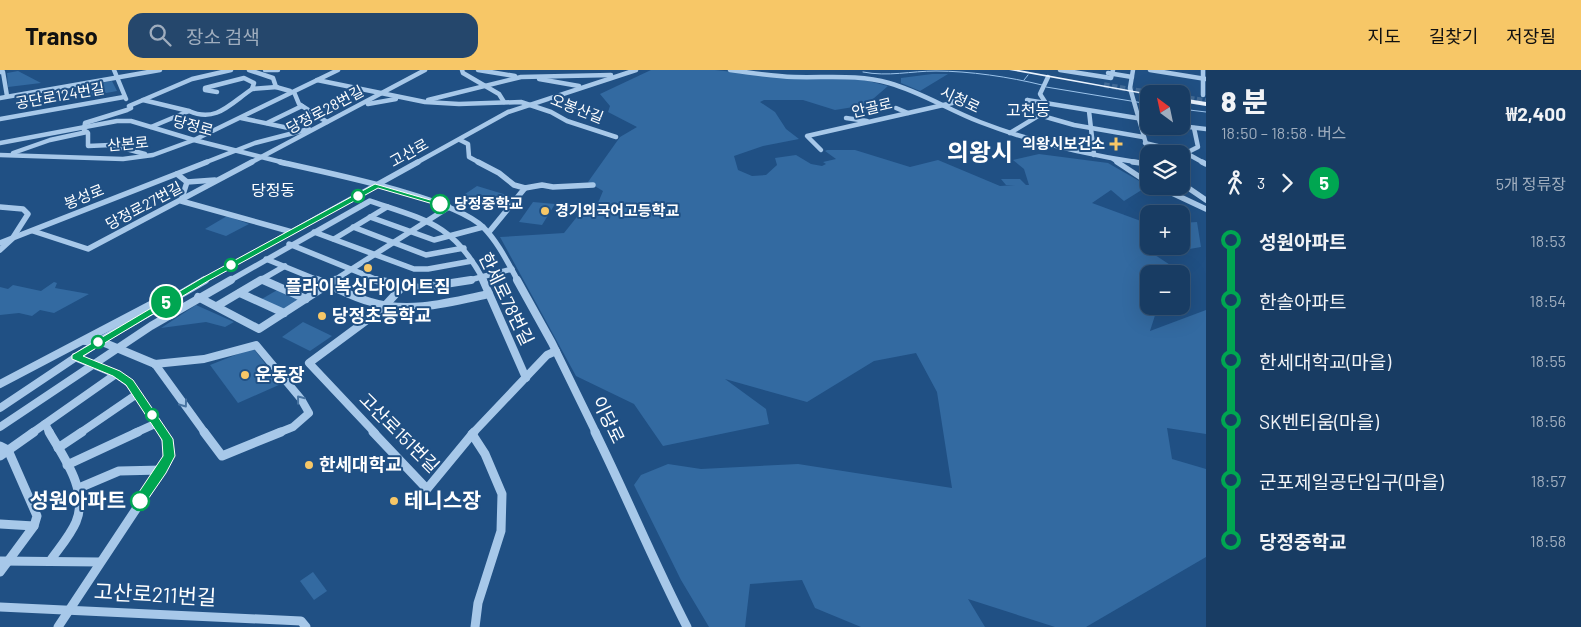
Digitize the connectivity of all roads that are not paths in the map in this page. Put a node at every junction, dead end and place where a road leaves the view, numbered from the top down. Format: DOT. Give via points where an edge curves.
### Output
graph roads {
  1 [pos="114,70"];
  2 [pos="160,70"];
  3 [pos="231,70"];
  4 [pos="250,70"];
  5 [pos="260,70"];
  6 [pos="265,70"];
  7 [pos="279,70"];
  8 [pos="333,70"];
  9 [pos="338,70"];
  10 [pos="425,70"];
  11 [pos="462,70"];
  12 [pos="480,70"];
  13 [pos="636,70"];
  14 [pos="730,70"];
  15 [pos="1011,70"];
  16 [pos="1021,70"];
  17 [pos="1030,70"];
  18 [pos="1060,70"];
  19 [pos="1088,70"];
  20 [pos="1133,70"];
  21 [pos="1150,70"];
  22 [pos="1203,70"];
  23 [pos="0,72"];
  24 [pos="1112,72"];
  25 [pos="618,76"];
  26 [pos="521,77"];
  27 [pos="1048,77"];
  28 [pos="117,78"];
  29 [pos="273,78"];
  30 [pos="1132,78"];
  31 [pos="1204,79"];
  32 [pos="316,80"];
  33 [pos="485,84"];
  34 [pos="1105,85"];
  35 [pos="278,87"];
  36 [pos="581,87"];
  37 [pos="252,89"];
  38 [pos="1131,90"];
  39 [pos="292,91"];
  40 [pos="1140,91"];
  41 [pos="217,92"];
  42 [pos="1140,92"];
  43 [pos="382,94"];
  44 [pos="7,96"];
  45 [pos="124,96"];
  46 [pos="552,96"];
  47 [pos="1190,96"];
  48 [pos="1204,97"];
  49 [pos="0,98"];
  50 [pos="401,98"];
  51 [pos="143,100"];
  52 [pos="1190,101"];
  53 [pos="423,102"];
  54 [pos="951,102"];
  55 [pos="1038,102"];
  56 [pos="502,103"];
  57 [pos="520,104"];
  58 [pos="529,104"];
  59 [pos="941,104"];
  60 [pos="1206,104"];
  61 [pos="1048,105"];
  62 [pos="129,106"];
  63 [pos="302,106"];
  64 [pos="360,106"];
  65 [pos="896,108"];
  66 [pos="189,111"];
  67 [pos="1089,111"];
  68 [pos="508,112"];
  69 [pos="908,113"];
  70 [pos="110,115"];
  71 [pos="1039,115"];
  72 [pos="241,118"];
  73 [pos="846,118"];
  74 [pos="1137,118"];
  75 [pos="1140,118"];
  76 [pos="0,120"];
  77 [pos="117,121"];
  78 [pos="868,122"];
  79 [pos="267,124"];
  80 [pos="325,124"];
  81 [pos="151,127"];
  82 [pos="1190,127"];
  83 [pos="218,128"];
  84 [pos="1091,128"];
  85 [pos="1194,128"];
  86 [pos="86,129"];
  87 [pos="1206,130"];
  88 [pos="300,131"];
  89 [pos="1010,133"];
  90 [pos="1143,137"];
  91 [pos="616,138"];
  92 [pos="194,140"];
  93 [pos="460,140"];
  94 [pos="0,143"];
  95 [pos="1145,144"];
  96 [pos="1150,145"];
  97 [pos="170,150"];
  98 [pos="235,150"];
  99 [pos="821,150"];
  100 [pos="1190,151"];
  101 [pos="13,153"];
  102 [pos="145,154"];
  103 [pos="0,155"];
  104 [pos="1094,155"];
  105 [pos="1190,155"];
  106 [pos="262,156"];
  107 [pos="1112,158"];
  108 [pos="1140,163"];
  109 [pos="1206,164"];
  110 [pos="177,174"];
  111 [pos="1140,176"];
  112 [pos="218,180"];
  113 [pos="187,182"];
  114 [pos="593,185"];
  115 [pos="377,186"];
  116 [pos="525,188"];
  117 [pos="1190,189"];
  118 [pos="1176,195"];
  119 [pos="1206,200"];
  120 [pos="181,201"];
  121 [pos="0,207"];
  122 [pos="387,207"];
  123 [pos="449,207"];
  124 [pos="1206,209"];
  125 [pos="216,211"];
  126 [pos="209,215"];
  127 [pos="370,217"];
  128 [pos="428,221"];
  129 [pos="353,227"];
  130 [pos="483,227"];
  131 [pos="33,231"];
  132 [pos="292,232"];
  133 [pos="314,232"];
  134 [pos="411,232"];
  135 [pos="489,232"];
  136 [pos="453,236"];
  137 [pos="12,239"];
  138 [pos="278,239"];
  139 [pos="334,239"];
  140 [pos="0,243"];
  141 [pos="394,243"];
  142 [pos="291,244"];
  143 [pos="464,248"];
  144 [pos="0,250"];
  145 [pos="375,255"];
  146 [pos="266,259"];
  147 [pos="472,260"];
  148 [pos="285,266"];
  149 [pos="352,269"];
  150 [pos="512,269"];
  151 [pos="480,277"];
  152 [pos="263,280"];
  153 [pos="328,285"];
  154 [pos="402,287"];
  155 [pos="240,293"];
  156 [pos="489,294"];
  157 [pos="176,296"];
  158 [pos="198,297"];
  159 [pos="306,299"];
  160 [pos="217,306"];
  161 [pos="386,306"];
  162 [pos="284,313"];
  163 [pos="85,341"];
  164 [pos="100,341"];
  165 [pos="117,347"];
  166 [pos="556,351"];
  167 [pos="61,352"];
  168 [pos="71,360"];
  169 [pos="93,364"];
  170 [pos="155,364"];
  171 [pos="116,374"];
  172 [pos="526,378"];
  173 [pos="40,381"];
  174 [pos="0,384"];
  175 [pos="138,394"];
  176 [pos="0,402"];
  177 [pos="0,408"];
  178 [pos="0,413"];
  179 [pos="157,422"];
  180 [pos="45,424"];
  181 [pos="0,427"];
  182 [pos="472,434"];
  183 [pos="58,448"];
  184 [pos="3,450"];
  185 [pos="67,465"];
  186 [pos="162,470"];
  187 [pos="79,488"];
  188 [pos="0,524"];
  189 [pos="34,526"];
  190 [pos="4,561"];
  191 [pos="50,562"];
  192 [pos="100,562"];
  193 [pos="0,572"];
  194 [pos="0,607"];
  195 [pos="69,609"];
  196 [pos="301,625"];
  197 [pos="58,627"];
  198 [pos="475,627"];
  199 [pos="687,627"];
  1 -- 28 [label="street"];
  2 -- 28 [label="street"];
  3 -- 51 [label="street" via="189,81"];
  4 -- 5 [label="street"];
  4 -- 29 [label="street"];
  6 -- 7 [label="street"];
  7 -- 29 [label="street"];
  8 -- 32 [label="street, 산본로"];
  9 -- 32 [label="street, 산본로"];
  10 -- 43 [label="street, 당정로28번길"];
  11 -- 33 [label="street"];
  12 -- 26 [label="street"];
  13 -- 25 [label="street, 고산로"];
  14 -- 59 [label="street, 시청로" via="792,77 867,79 900,85"];
  15 -- 27 [label="main road"];
  15 -- 34 [label="main road"];
  16 -- 34 [label="main road"];
  17 -- 34 [label="main road"];
  18 -- 24 [label="street" via="1111,78"];
  19 -- 24 [label="street"];
  20 -- 30 [label="street"];
  21 -- 31 [label="street"];
  22 -- 31 [label="street"];
  23 -- 44 [label="street" via="3,72"];
  24 -- 30 [label="street"];
  25 -- 26 [label="street"];
  25 -- 36 [label="street, 고산로"];
  26 -- 33 [label="street"];
  26 -- 36 [label="street"];
  27 -- 34 [label="main road"];
  27 -- 61 [label="street" via="1040,94"];
  28 -- 44 [label="street"];
  28 -- 45 [label="street"];
  29 -- 35 [label="street"];
  30 -- 38 [label="street"];
  31 -- 48 [label="street"];
  32 -- 39 [label="street, 산본로"];
  32 -- 43 [label="street"];
  33 -- 53 [label="street"];
  33 -- 56 [label="street" via="499,94"];
  34 -- 38 [label="main road"];
  35 -- 37 [label="street"];
  35 -- 39 [label="street"];
  36 -- 46 [label="street, 고산로"];
  37 -- 41 [label="street" via="254,83 244,78 205,88"];
  37 -- 66 [label="street" via="213,116 200,116"];
  38 -- 40 [label="main road"];
  38 -- 42 [label="main road"];
  38 -- 74 [label="street"];
  39 -- 63 [label="street"];
  39 -- 72 [label="street, 산본로"];
  39 -- 83 [label="street, 산본로"];
  43 -- 50 [label="street"];
  43 -- 64 [label="street, 당정로28번길"];
  44 -- 49 [label="street"];
  45 -- 62 [label="street"];
  45 -- 76 [label="street, 공단로124번길"];
  46 -- 57 [label="street"];
  46 -- 58 [label="street, 고산로"];
  47 -- 48 [label="main road"];
  50 -- 53 [label="street"];
  50 -- 64 [label="street"];
  51 -- 62 [label="street"];
  51 -- 66 [label="street"];
  52 -- 60 [label="main road"];
  53 -- 56 [label="street"];
  54 -- 59 [label="street, 안골로"];
  55 -- 61 [label="street"];
  56 -- 57 [label="street"];
  56 -- 68 [label="street" via="500,108"];
  57 -- 58 [label="street, 고산로"];
  57 -- 68 [label="street, 고산로"];
  58 -- 91 [label="street, 오봉산길"];
  59 -- 69 [label="street, 안골로"];
  59 -- 89 [label="street, 시청로"];
  61 -- 67 [label="street"];
  61 -- 71 [label="street"];
  62 -- 70 [label="street" via="129,109"];
  63 -- 79 [label="street"];
  63 -- 80 [label="street"];
  64 -- 80 [label="street, 당정로28번길"];
  65 -- 69 [label="street"];
  66 -- 81 [label="street"];
  67 -- 74 [label="street"];
  67 -- 84 [label="street"];
  68 -- 93 [label="street, 고산로"];
  69 -- 78 [label="street, 안골로"];
  70 -- 77 [label="street"];
  70 -- 86 [label="street" via="86,122"];
  71 -- 84 [label="street"];
  71 -- 89 [label="street"];
  72 -- 79 [label="street"];
  72 -- 83 [label="street, 산본로"];
  73 -- 78 [label="street"];
  74 -- 75 [label="street"];
  74 -- 90 [label="street"];
  77 -- 81 [label="street, 당정로"];
  77 -- 86 [label="street, 당정로"];
  78 -- 99 [label="street, 안골로" via="807,136"];
  79 -- 88 [label="street"];
  80 -- 88 [label="street, 봉성로"];
  80 -- 106 [label="street, 당정로28번길"];
  81 -- 92 [label="street, 당정로"];
  82 -- 85 [label="street"];
  83 -- 92 [label="street, 산본로"];
  84 -- 90 [label="street"];
  84 -- 104 [label="street"];
  85 -- 87 [label="street"];
  85 -- 100 [label="street" via="1198,146"];
  86 -- 94 [label="street, 당정로"];
  86 -- 101 [label="street"];
  86 -- 102 [label="street" via="88,146 111,145"];
  88 -- 98 [label="street, 봉성로"];
  89 -- 104 [label="street, 시청로" via="1055,148"];
  90 -- 95 [label="street"];
  92 -- 97 [label="street, 산본로"];
  92 -- 98 [label="street, 당정로"];
  93 -- 115 [label="street, 고산로"];
  93 -- 116 [label="street" via="467,143 469,157 514,185"];
  95 -- 96 [label="street"];
  97 -- 102 [label="street"];
  97 -- 103 [label="street, 산본로" via="123,159"];
  97 -- 103 [label="street" via="149,158 119,162"];
  98 -- 106 [label="street, 당정로"];
  98 -- 110 [label="street, 봉성로"];
  101 -- 102 [label="street" via="122,157"];
  101 -- 103 [label="street"];
  104 -- 107 [label="street, 시청로"];
  105 -- 109 [label="street"];
  106 -- 112 [label="street, 당정로27번길"];
  106 -- 115 [label="street, 당정로"];
  107 -- 108 [label="street, 시청로"];
  107 -- 111 [label="street"];
  110 -- 113 [label="street"];
  110 -- 131 [label="street, 봉성로"];
  112 -- 113 [label="street"];
  112 -- 120 [label="street, 당정로27번길"];
  113 -- 120 [label="street"];
  114 -- 116 [label="street"];
  115 -- 123 [label="street, 이당로"];
  115 -- 132 [label="street, 고산로"];
  116 -- 135 [label="street"];
  117 -- 119 [label="street"];
  118 -- 124 [label="street"];
  120 -- 125 [label="street"];
  120 -- 131 [label="street, 당정로27번길" via="85,250"];
  121 -- 137 [label="street" via="24,209 28,214"];
  122 -- 127 [label="street"];
  122 -- 128 [label="street, 한세로78번길"];
  122 -- 133 [label="street, 한세로78번길" via="370,201"];
  123 -- 128 [label="street"];
  123 -- 130 [label="street, 이당로"];
  125 -- 126 [label="street"];
  125 -- 132 [label="street"];
  127 -- 129 [label="street"];
  127 -- 134 [label="street"];
  128 -- 134 [label="street"];
  128 -- 136 [label="street, 한세로78번길"];
  129 -- 139 [label="street"];
  129 -- 141 [label="street"];
  130 -- 135 [label="street, 이당로"];
  130 -- 136 [label="street"];
  131 -- 137 [label="street, 봉성로"];
  132 -- 138 [label="street, 고산로"];
  133 -- 139 [label="street"];
  133 -- 142 [label="street"];
  134 -- 136 [label="street" via="434,240"];
  134 -- 141 [label="street"];
  135 -- 150 [label="street, 이당로"];
  136 -- 143 [label="street, 한세로78번길"];
  137 -- 140 [label="street, 봉성로"];
  137 -- 144 [label="street"];
  138 -- 142 [label="street"];
  138 -- 157 [label="street, 고산로"];
  139 -- 145 [label="street"];
  141 -- 143 [label="street" via="426,255"];
  141 -- 145 [label="street"];
  142 -- 146 [label="street"];
  142 -- 149 [label="street"];
  143 -- 147 [label="street, 한세로78번길"];
  145 -- 147 [label="street" via="417,269"];
  145 -- 149 [label="street"];
  146 -- 148 [label="street"];
  146 -- 158 [label="street"];
  147 -- 151 [label="street, 한세로78번길"];
  148 -- 152 [label="street"];
  148 -- 153 [label="street"];
  149 -- 153 [label="street"];
  149 -- 154 [label="street"];
  150 -- 151 [label="street"];
  150 -- 166 [label="street, 이당로"];
  151 -- 154 [label="street" via="425,288"];
  151 -- 156 [label="street, 한세로78번길"];
  152 -- 155 [label="street"];
  152 -- 159 [label="street"];
  153 -- 159 [label="street"];
  153 -- 161 [label="street"];
  154 -- 161 [label="street, 고산로151번길"];
  155 -- 160 [label="street"];
  155 -- 162 [label="street"];
  156 -- 161 [label="street" via="428,306"];
  156 -- 172 [label="street, 한세로78번길"];
  157 -- 163 [label="street" via="158,301"];
  157 -- 164 [label="street, 고산로"];
  158 -- 160 [label="street"];
  158 -- 165 [label="street"];
  159 -- 162 [label="street"];
  160 -- 162 [label="street" via="259,329"];
  161 -- 182 [label="street, 고산로151번길" via="309,363 427,489"];
  163 -- 164 [label="street"];
  163 -- 167 [label="street"];
  164 -- 165 [label="street"];
  164 -- 168 [label="street, 고산로"];
  165 -- 169 [label="street"];
  165 -- 170 [label="street"];
  166 -- 172 [label="street, 고산로151번길" via="547,355"];
  166 -- 199 [label="street, 이당로"];
  167 -- 168 [label="street" via="72,350"];
  167 -- 174 [label="street"];
  168 -- 169 [label="street"];
  168 -- 173 [label="street, 고산로"];
  169 -- 171 [label="street"];
  169 -- 181 [label="street"];
  170 -- 170 [label="street, one-way" via="222,456 292,428 309,413 256,345 204,359"];
  171 -- 175 [label="street" via="130,383"];
  171 -- 180 [label="street"];
  172 -- 182 [label="street, 고산로151번길"];
  173 -- 176 [label="street"];
  173 -- 177 [label="street, 고산로"];
  173 -- 178 [label="street"];
  175 -- 179 [label="street"];
  175 -- 183 [label="street"];
  179 -- 185 [label="street"];
  179 -- 186 [label="street" via="170,450"];
  180 -- 183 [label="street"];
  180 -- 184 [label="street"];
  182 -- 198 [label="street" via="485,454 502,494 501,531 478,602"];
  183 -- 185 [label="street"];
  184 -- 189 [label="street" via="37,516"];
  185 -- 187 [label="street"];
  186 -- 187 [label="street" via="116,470"];
  186 -- 192 [label="street"];
  187 -- 191 [label="street" via="82,501 77,522"];
  188 -- 189 [label="street"];
  189 -- 190 [label="street"];
  190 -- 191 [label="street"];
  190 -- 193 [label="street"];
  191 -- 192 [label="street"];
  192 -- 195 [label="street"];
  194 -- 195 [label="street, 고산로211번길"];
  195 -- 196 [label="street, 고산로211번길"];
  195 -- 197 [label="street"];
}
